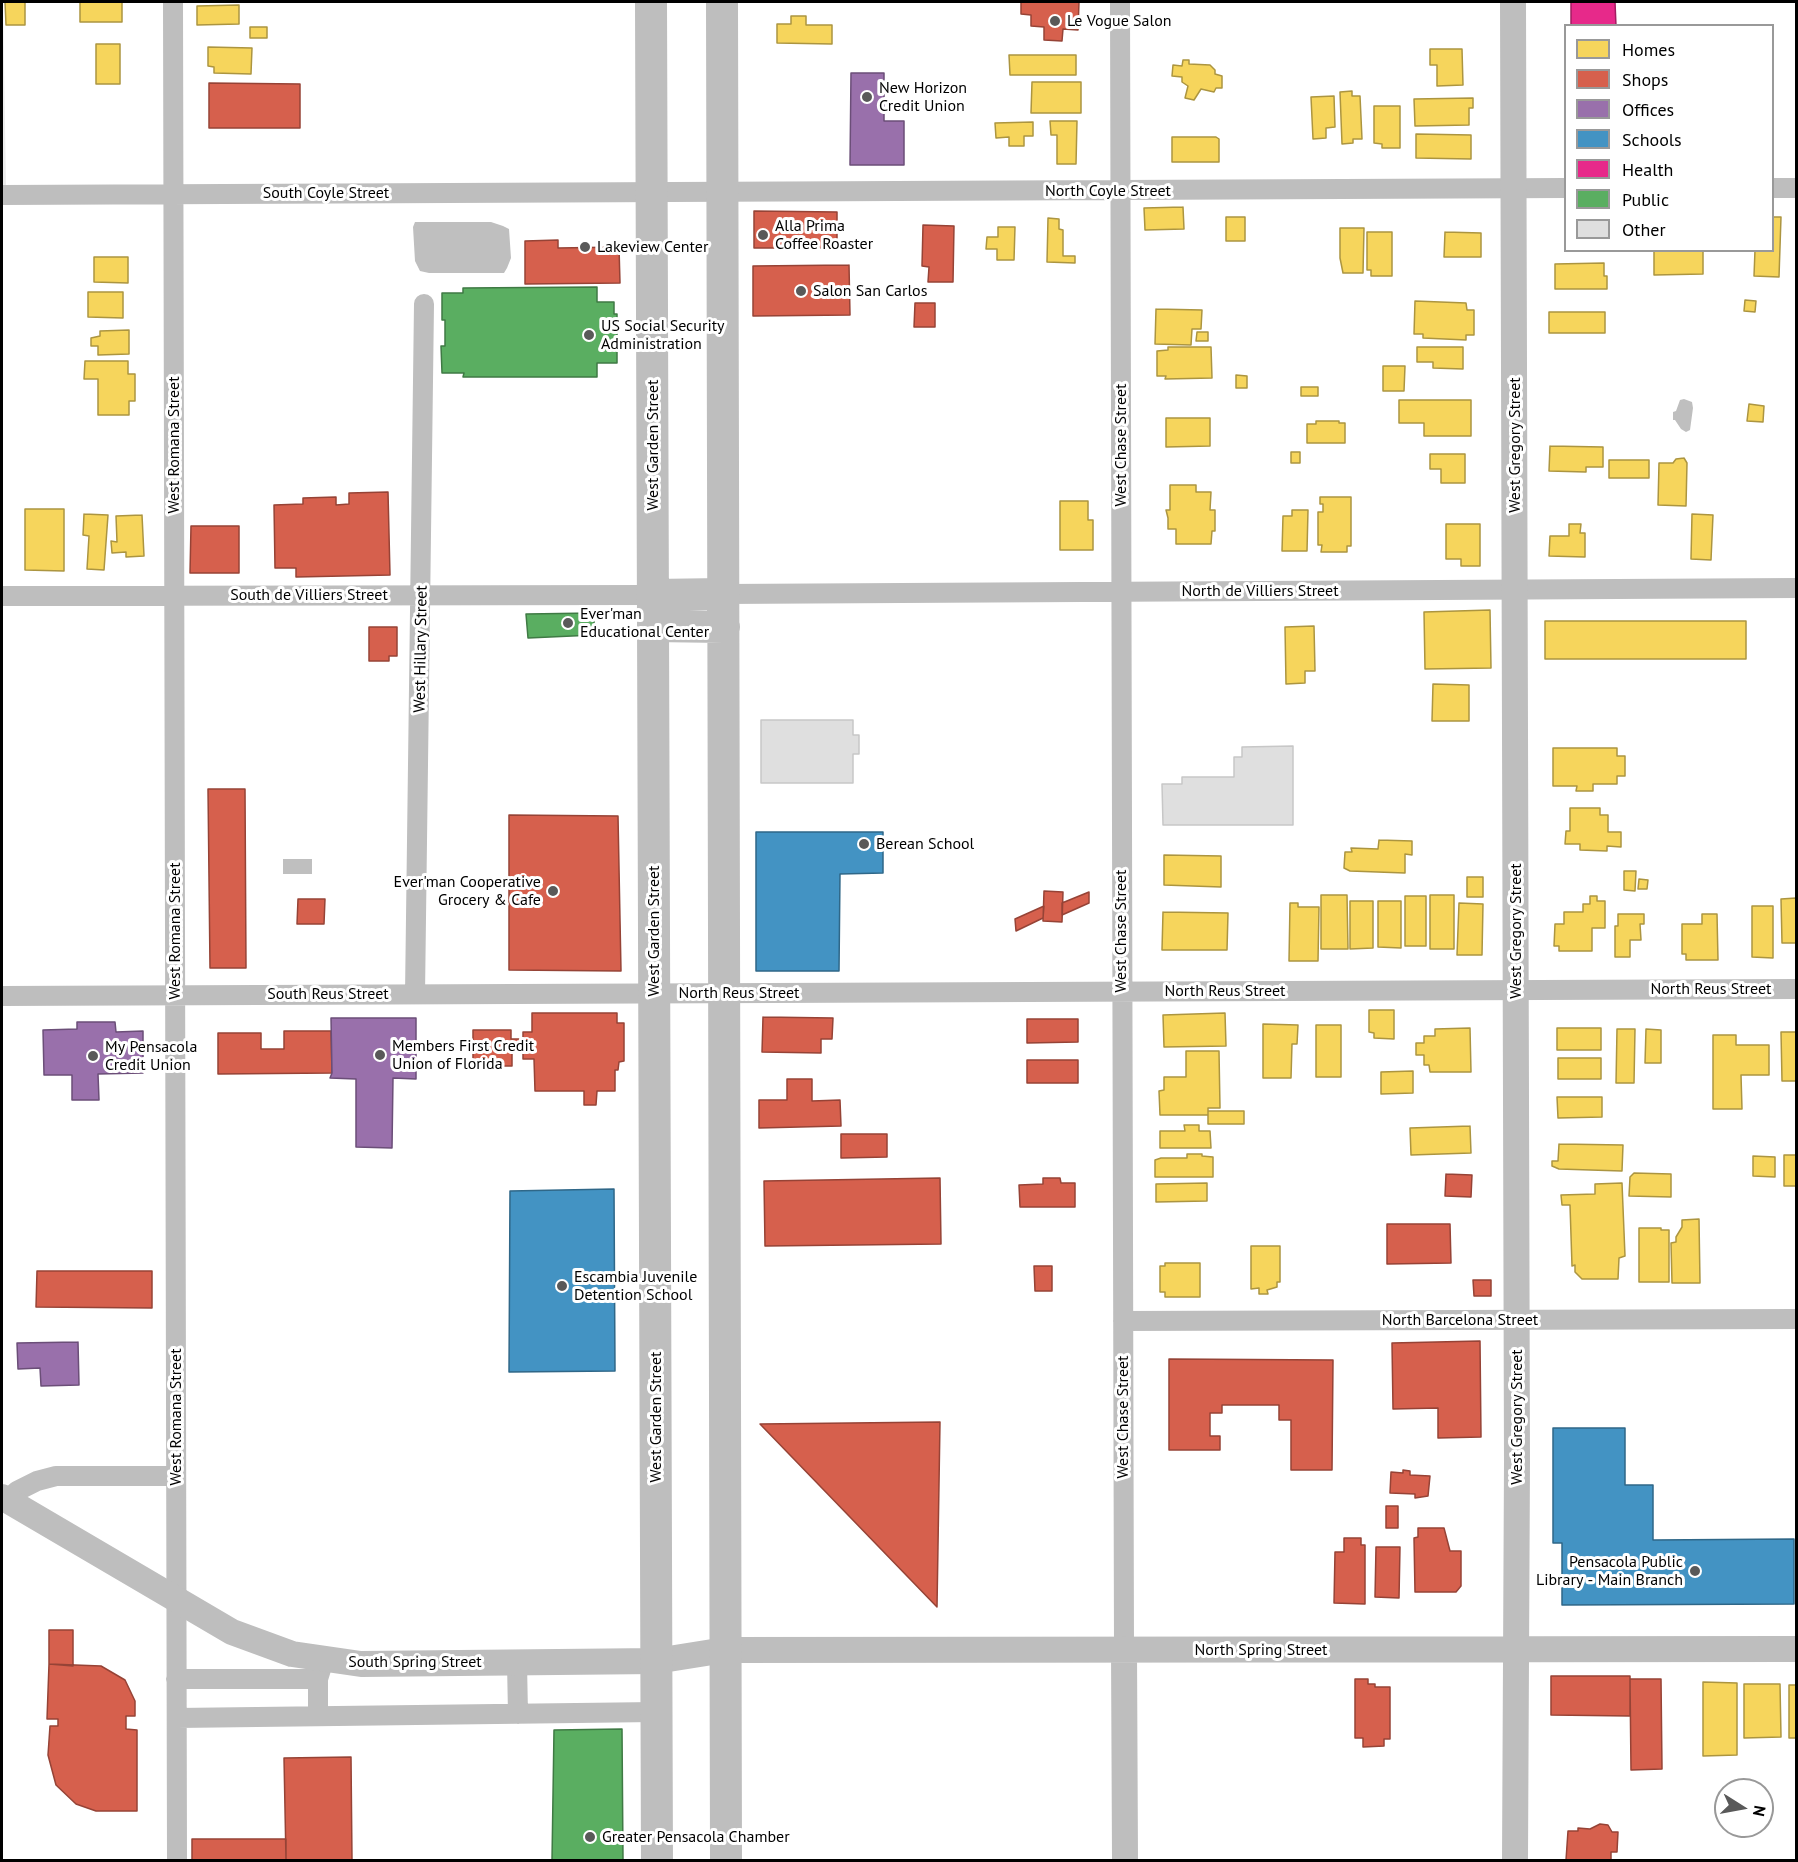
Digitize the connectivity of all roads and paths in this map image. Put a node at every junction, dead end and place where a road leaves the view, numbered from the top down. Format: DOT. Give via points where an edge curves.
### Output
graph roads {
  1 [pos="173,2"];
  2 [pos="651,2"];
  3 [pos="722,2"];
  4 [pos="1120,2"];
  5 [pos="1513,2"];
  6 [pos="1774,188"];
  7 [pos="1797,188"];
  8 [pos="1514,189"];
  9 [pos="1564,189"];
  10 [pos="1120,191"];
  11 [pos="651,192"];
  12 [pos="723,192"];
  13 [pos="173,194"];
  14 [pos="2,195"];
  15 [pos="424,304"];
  16 [pos="1797,588"];
  17 [pos="1515,589"];
  18 [pos="1121,592"];
  19 [pos="723,594"];
  20 [pos="174,595"];
  21 [pos="422,595"];
  22 [pos="653,595"];
  23 [pos="2,596"];
  24 [pos="653,626"];
  25 [pos="724,627"];
  26 [pos="1797,989"];
  27 [pos="1516,990"];
  28 [pos="1121,991"];
  29 [pos="654,993"];
  30 [pos="724,993"];
  31 [pos="415,994"];
  32 [pos="175,995"];
  33 [pos="2,996"];
  34 [pos="1797,1319"];
  35 [pos="1517,1320"];
  36 [pos="1123,1321"];
  37 [pos="176,1476"];
  38 [pos="4,1499"];
  39 [pos="176,1600"];
  40 [pos="1797,1649"];
  41 [pos="726,1650"];
  42 [pos="1124,1650"];
  43 [pos="1516,1650"];
  44 [pos="656,1661"];
  45 [pos="517,1663"];
  46 [pos="321,1669"];
  47 [pos="177,1679"];
  48 [pos="656,1712"];
  49 [pos="518,1714"];
  50 [pos="318,1716"];
  51 [pos="177,1718"];
  52 [pos="177,1860"];
  53 [pos="657,1860"];
  54 [pos="726,1860"];
  55 [pos="1125,1860"];
  56 [pos="1515,1860"];
  1 -- 13 [label="street, West Romana Street"];
  2 -- 11 [label="main road, West Garden Street"];
  3 -- 12 [label="main road"];
  4 -- 10 [label="street, West Chase Street"];
  5 -- 8 [label="street, West Gregory Street"];
  6 -- 7 [label="street"];
  8 -- 9 [label="street, North Coyle Street"];
  8 -- 10 [label="street, North Coyle Street"];
  8 -- 17 [label="street, West Gregory Street"];
  10 -- 12 [label="street, North Coyle Street"];
  10 -- 18 [label="street, West Chase Street"];
  11 -- 12 [label="street, North Coyle Street"];
  11 -- 13 [label="street, South Coyle Street"];
  11 -- 22 [label="main road, West Garden Street"];
  12 -- 19 [label="main road"];
  13 -- 14 [label="street, South Coyle Street"];
  13 -- 20 [label="street, West Romana Street"];
  15 -- 21 [label="street, West Hillary Street"];
  16 -- 17 [label="street, North de Villiers Street"];
  17 -- 18 [label="street, North de Villiers Street"];
  17 -- 27 [label="street, West Gregory Street"];
  18 -- 19 [label="street, North de Villiers Street"];
  18 -- 28 [label="street, West Chase Street"];
  19 -- 22 [label="main road"];
  19 -- 25 [label="main road"];
  20 -- 21 [label="street, South de Villiers Street"];
  20 -- 23 [label="street, South de Villiers Street"];
  20 -- 32 [label="street, West Romana Street"];
  21 -- 22 [label="street, South de Villiers Street"];
  21 -- 31 [label="street, West Hillary Street"];
  22 -- 24 [label="main road, West Garden Street"];
  24 -- 25 [label="main road"];
  24 -- 29 [label="main road, West Garden Street"];
  25 -- 30 [label="main road"];
  26 -- 27 [label="street, North Reus Street"];
  27 -- 28 [label="street, North Reus Street"];
  27 -- 35 [label="street, West Gregory Street"];
  28 -- 30 [label="street, North Reus Street"];
  28 -- 36 [label="street, West Chase Street"];
  29 -- 30 [label="street, North Reus Street"];
  29 -- 31 [label="street, South Reus Street"];
  29 -- 44 [label="main road, West Garden Street"];
  30 -- 41 [label="main road"];
  31 -- 32 [label="street, South Reus Street"];
  32 -- 33 [label="street, South Reus Street"];
  32 -- 37 [label="street, West Romana Street"];
  34 -- 35 [label="street, North Barcelona Street"];
  35 -- 36 [label="street, North Barcelona Street"];
  35 -- 43 [label="street, West Gregory Street"];
  36 -- 42 [label="street, West Chase Street"];
  37 -- 38 [label="street" via="56,1476 37,1481"];
  37 -- 39 [label="street, West Romana Street"];
  38 -- 39 [label="street, South Spring Street"];
  39 -- 46 [label="street, South Spring Street" via="232,1632"];
  39 -- 47 [label="street, West Romana Street"];
  40 -- 43 [label="street, North Spring Street"];
  41 -- 42 [label="street, North Spring Street"];
  41 -- 44 [label="street, South Spring Street"];
  41 -- 54 [label="main road"];
  42 -- 43 [label="street, North Spring Street"];
  42 -- 55 [label="street, West Chase Street"];
  43 -- 56 [label="street, West Gregory Street"];
  44 -- 45 [label="street, South Spring Street"];
  44 -- 48 [label="main road, West Garden Street"];
  45 -- 46 [label="street, South Spring Street" via="361,1664"];
  45 -- 49 [label="street"];
  46 -- 47 [label="street, South Spring Street"];
  46 -- 50 [label="street"];
  47 -- 51 [label="street, West Romana Street"];
  48 -- 49 [label="street"];
  48 -- 53 [label="main road, West Garden Street"];
  49 -- 50 [label="street"];
  50 -- 51 [label="street"];
  51 -- 52 [label="street, West Romana Street"];
}
